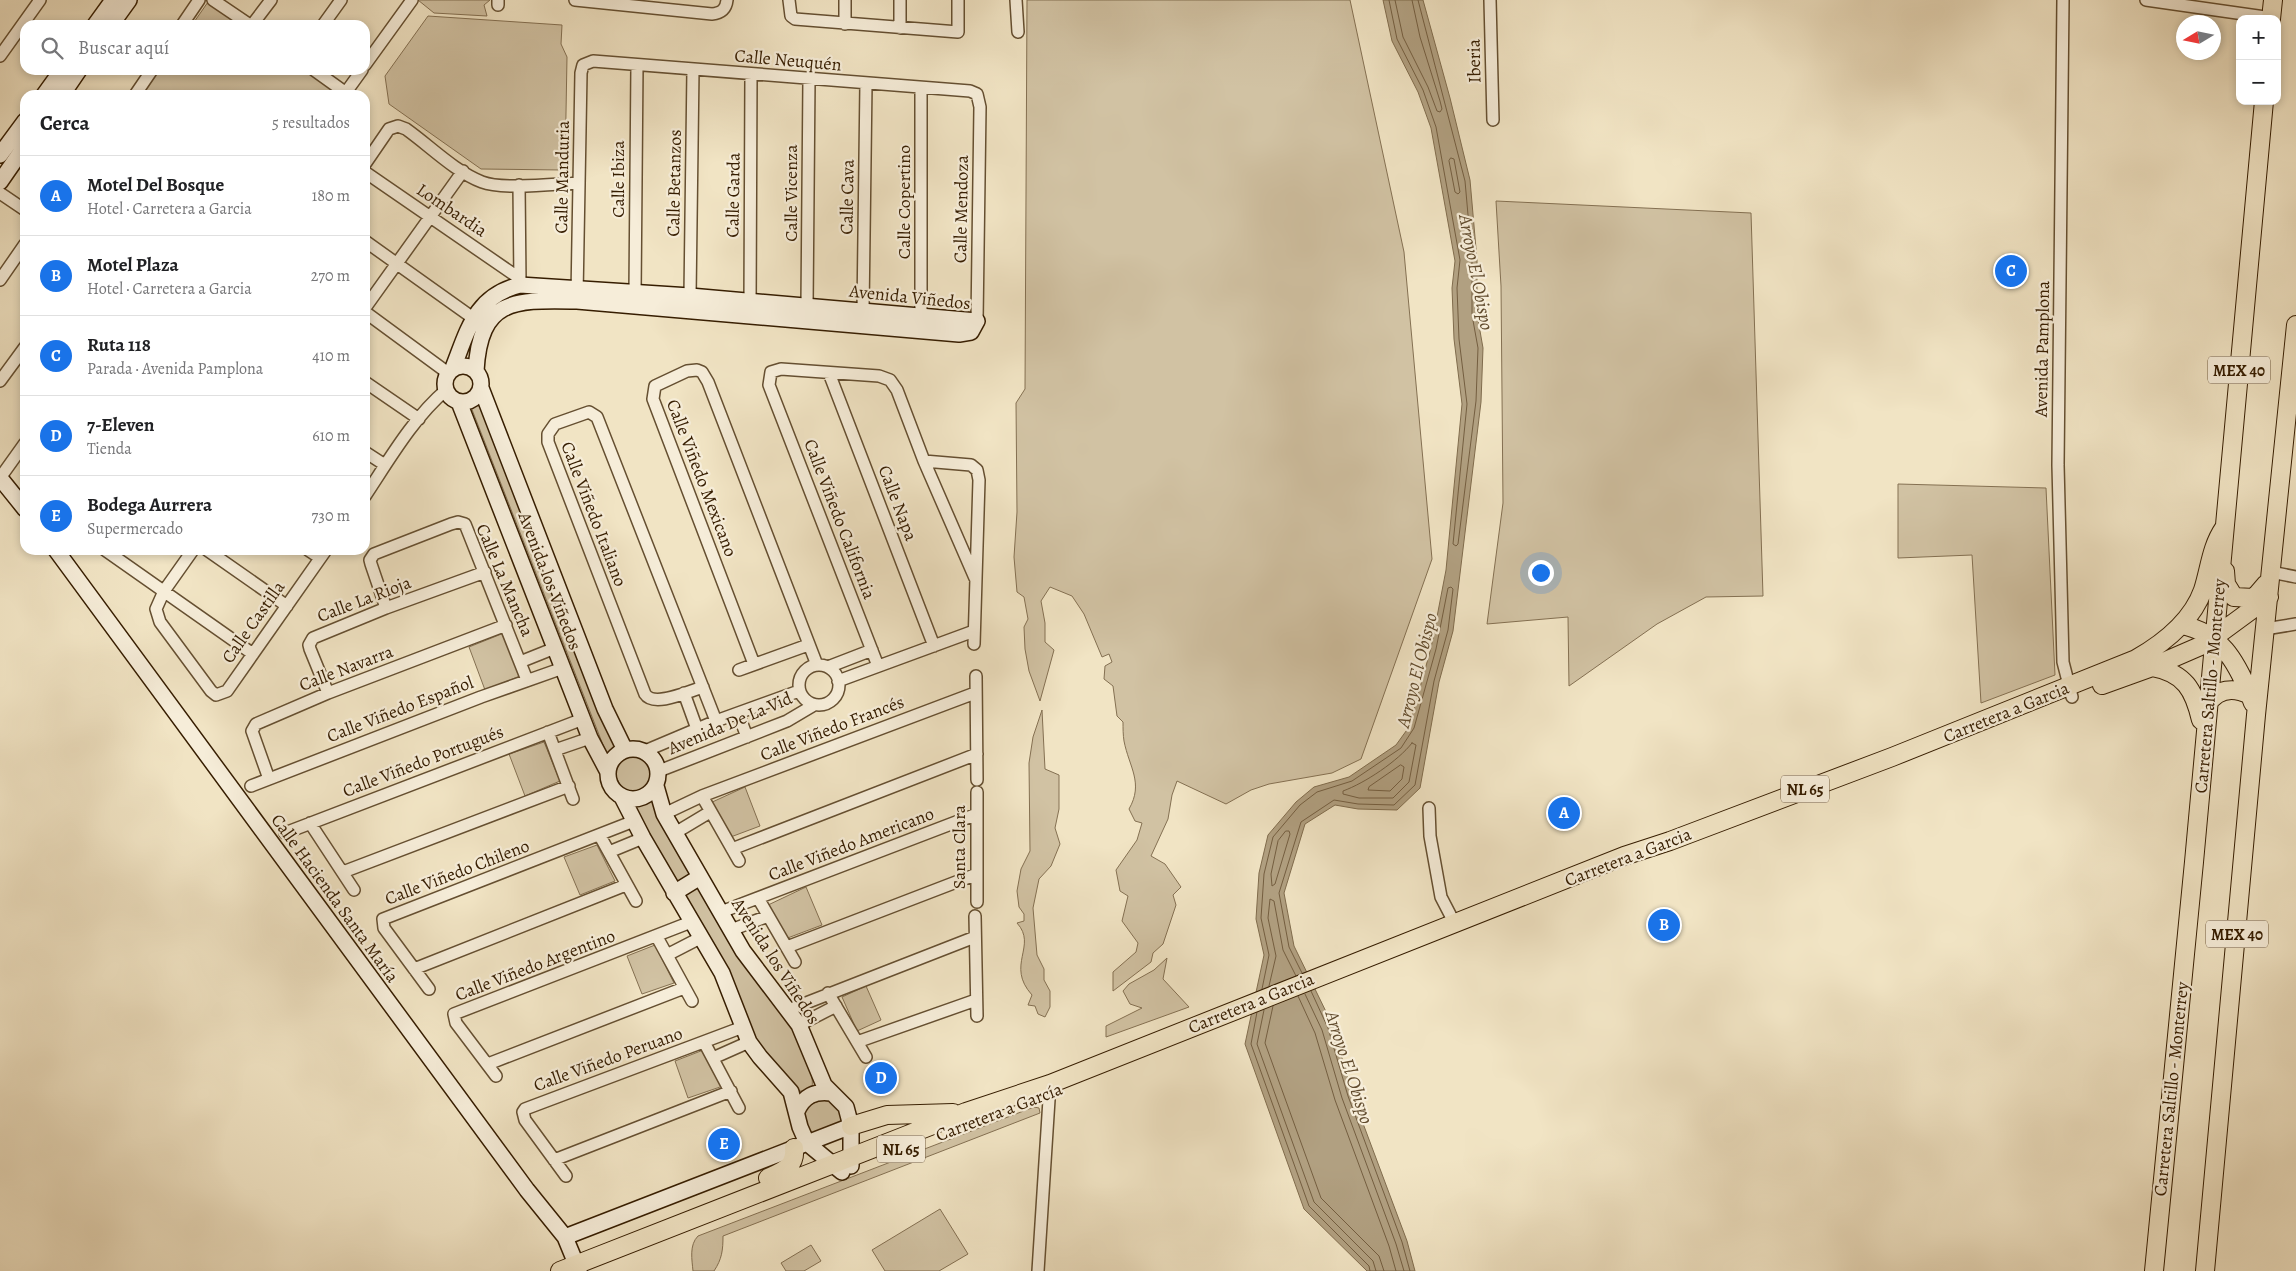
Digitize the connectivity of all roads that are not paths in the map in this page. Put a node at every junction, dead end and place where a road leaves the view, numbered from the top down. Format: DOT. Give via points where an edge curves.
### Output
graph roads {
  1 [pos="40,0"];
  2 [pos="113,0"];
  3 [pos="129,0"];
  4 [pos="199,0"];
  5 [pos="213,0"];
  6 [pos="270,0"];
  7 [pos="341,0"];
  8 [pos="412,0"];
  9 [pos="575,0"];
  10 [pos="727,0"];
  11 [pos="789,0"];
  12 [pos="844,0"];
  13 [pos="900,0"];
  14 [pos="958,0"];
  15 [pos="1016,0"];
  16 [pos="1490,0"];
  17 [pos="2063,0"];
  18 [pos="2146,0"];
  19 [pos="2273,0"];
  20 [pos="613,2"];
  21 [pos="674,5"];
  22 [pos="2251,15"];
  23 [pos="2272,15"];
  24 [pos="26,20"];
  25 [pos="99,20"];
  26 [pos="115,20"];
  27 [pos="185,20"];
  28 [pos="243,20"];
  29 [pos="255,20"];
  30 [pos="327,20"];
  31 [pos="845,24"];
  32 [pos="20,28"];
  33 [pos="900,28"];
  34 [pos="1018,32"];
  35 [pos="0,56"];
  36 [pos="370,58"];
  37 [pos="593,61"];
  38 [pos="637,65"];
  39 [pos="693,69"];
  40 [pos="751,74"];
  41 [pos="58,75"];
  42 [pos="76,75"];
  43 [pos="149,75"];
  44 [pos="320,75"];
  45 [pos="358,75"];
  46 [pos="809,79"];
  47 [pos="866,83"];
  48 [pos="921,88"];
  49 [pos="48,90"];
  50 [pos="65,90"];
  51 [pos="138,90"];
  52 [pos="340,90"];
  53 [pos="348,90"];
  54 [pos="979,97"];
  55 [pos="2264,105"];
  56 [pos="1493,120"];
  57 [pos="20,128"];
  58 [pos="20,153"];
  59 [pos="0,155"];
  60 [pos="370,157"];
  61 [pos="463,172"];
  62 [pos="370,175"];
  63 [pos="0,182"];
  64 [pos="579,183"];
  65 [pos="519,185"];
  66 [pos="0,193"];
  67 [pos="20,207"];
  68 [pos="430,217"];
  69 [pos="370,244"];
  70 [pos="20,251"];
  71 [pos="397,263"];
  72 [pos="0,280"];
  73 [pos="520,281"];
  74 [pos="635,293"];
  75 [pos="577,295"];
  76 [pos="690,296"];
  77 [pos="370,301"];
  78 [pos="807,306"];
  79 [pos="750,309"];
  80 [pos="863,311"];
  81 [pos="370,315"];
  82 [pos="921,317"];
  83 [pos="473,318"];
  84 [pos="977,321"];
  85 [pos="2296,326"];
  86 [pos="20,354"];
  87 [pos="451,370"];
  88 [pos="476,371"];
  89 [pos="829,373"];
  90 [pos="0,381"];
  91 [pos="370,385"];
  92 [pos="481,388"];
  93 [pos="446,390"];
  94 [pos="459,402"];
  95 [pos="419,419"];
  96 [pos="20,451"];
  97 [pos="370,456"];
  98 [pos="924,461"];
  99 [pos="385,466"];
  100 [pos="0,478"];
  101 [pos="370,488"];
  102 [pos="525,500"];
  103 [pos="20,503"];
  104 [pos="503,511"];
  105 [pos="2224,528"];
  106 [pos="2223,551"];
  107 [pos="60,555"];
  108 [pos="112,555"];
  109 [pos="189,555"];
  110 [pos="215,555"];
  111 [pos="322,555"];
  112 [pos="484,572"];
  113 [pos="2271,575"];
  114 [pos="2296,577"];
  115 [pos="975,578"];
  116 [pos="559,589"];
  117 [pos="164,591"];
  118 [pos="535,596"];
  119 [pos="2269,597"];
  120 [pos="287,606"];
  121 [pos="386,608"];
  122 [pos="2296,624"];
  123 [pos="506,625"];
  124 [pos="2181,625"];
  125 [pos="2266,628"];
  126 [pos="974,631"];
  127 [pos="2214,638"];
  128 [pos="974,644"];
  129 [pos="934,646"];
  130 [pos="803,647"];
  131 [pos="555,648"];
  132 [pos="872,650"];
  133 [pos="253,654"];
  134 [pos="520,662"];
  135 [pos="754,664"];
  136 [pos="878,666"];
  137 [pos="817,667"];
  138 [pos="2152,667"];
  139 [pos="563,668"];
  140 [pos="739,670"];
  141 [pos="976,676"];
  142 [pos="527,680"];
  143 [pos="838,681"];
  144 [pos="703,687"];
  145 [pos="799,691"];
  146 [pos="2070,692"];
  147 [pos="684,693"];
  148 [pos="975,693"];
  149 [pos="328,694"];
  150 [pos="2250,695"];
  151 [pos="814,705"];
  152 [pos="2207,705"];
  153 [pos="738,713"];
  154 [pos="2256,715"];
  155 [pos="583,720"];
  156 [pos="716,721"];
  157 [pos="697,729"];
  158 [pos="548,732"];
  159 [pos="747,737"];
  160 [pos="590,738"];
  161 [pos="2204,738"];
  162 [pos="555,750"];
  163 [pos="625,750"];
  164 [pos="645,751"];
  165 [pos="977,754"];
  166 [pos="658,771"];
  167 [pos="608,772"];
  168 [pos="269,778"];
  169 [pos="977,780"];
  170 [pos="251,786"];
  171 [pos="569,786"];
  172 [pos="656,786"];
  173 [pos="977,792"];
  174 [pos="702,796"];
  175 [pos="622,797"];
  176 [pos="573,799"];
  177 [pos="1429,808"];
  178 [pos="710,812"];
  179 [pos="664,814"];
  180 [pos="977,814"];
  181 [pos="634,821"];
  182 [pos="310,823"];
  183 [pos="285,833"];
  184 [pos="675,833"];
  185 [pos="600,836"];
  186 [pos="643,838"];
  187 [pos="729,844"];
  188 [pos="609,852"];
  189 [pos="739,861"];
  190 [pos="343,872"];
  191 [pos="977,874"];
  192 [pos="700,877"];
  193 [pos="626,885"];
  194 [pos="354,890"];
  195 [pos="674,893"];
  196 [pos="758,898"];
  197 [pos="636,901"];
  198 [pos="977,902"];
  199 [pos="721,912"];
  200 [pos="768,916"];
  201 [pos="975,916"];
  202 [pos="691,922"];
  203 [pos="1455,924"];
  204 [pos="730,930"];
  205 [pos="657,937"];
  206 [pos="975,937"];
  207 [pos="700,938"];
  208 [pos="787,947"];
  209 [pos="667,955"];
  210 [pos="795,962"];
  211 [pos="414,968"];
  212 [pos="1322,981"];
  213 [pos="684,988"];
  214 [pos="429,989"];
  215 [pos="828,993"];
  216 [pos="976,1000"];
  217 [pos="692,1001"];
  218 [pos="836,1006"];
  219 [pos="788,1010"];
  220 [pos="976,1016"];
  221 [pos="1211,1024"];
  222 [pos="799,1026"];
  223 [pos="743,1027"];
  224 [pos="704,1042"];
  225 [pos="749,1042"];
  226 [pos="857,1042"];
  227 [pos="866,1057"];
  228 [pos="713,1058"];
  229 [pos="488,1064"];
  230 [pos="496,1076"];
  231 [pos="1050,1088"];
  232 [pos="731,1091"];
  233 [pos="831,1092"];
  234 [pos="739,1108"];
  235 [pos="797,1111"];
  236 [pos="966,1112"];
  237 [pos="852,1126"];
  238 [pos="800,1146"];
  239 [pos="554,1160"];
  240 [pos="844,1165"];
  241 [pos="566,1176"];
  242 [pos="705,1215"];
  243 [pos="565,1237"];
  244 [pos="576,1269"];
  245 [pos="1038,1271"];
  246 [pos="2154,1271"];
  247 [pos="2205,1271"];
  1 -- 24 [label="street"];
  2 -- 25 [label="street"];
  3 -- 26 [label="street"];
  4 -- 27 [label="street"];
  5 -- 28 [label="street"];
  6 -- 29 [label="street"];
  7 -- 30 [label="street"];
  8 -- 36 [label="street"];
  9 -- 20 [label="street"];
  10 -- 21 [label="street" via="726,8 717,14"];
  11 -- 31 [label="street" via="791,16 800,20"];
  12 -- 31 [label="street"];
  13 -- 33 [label="street"];
  14 -- 33 [label="street" via="958,32"];
  15 -- 34 [label="street"];
  16 -- 56 [label="street, Iberia"];
  17 -- 146 [label="street, Avenida Pamplona" via="2058,465 2063,662"];
  18 -- 22 [label="street"];
  19 -- 23 [label="main road"];
  20 -- 21 [label="street"];
  31 -- 33 [label="street"];
  32 -- 35 [label="street"];
  37 -- 38 [label="street, Calle Neuquén"];
  37 -- 64 [label="street, Calle Manduria" via="583,65 581,73"];
  38 -- 39 [label="street, Calle Neuquén"];
  38 -- 74 [label="street, Calle Ibiza"];
  39 -- 40 [label="street, Calle Neuquén"];
  39 -- 76 [label="street, Calle Betanzos"];
  40 -- 46 [label="street, Calle Neuquén"];
  40 -- 79 [label="street, Calle Garda"];
  41 -- 49 [label="street"];
  42 -- 50 [label="street"];
  43 -- 51 [label="street"];
  44 -- 52 [label="street"];
  45 -- 53 [label="street"];
  46 -- 47 [label="street, Calle Neuquén"];
  46 -- 78 [label="street, Calle Vicenza"];
  47 -- 48 [label="street, Calle Neuquén"];
  47 -- 80 [label="street, Calle Cava"];
  48 -- 54 [label="street, Calle Neuquén" via="970,91"];
  48 -- 82 [label="street, Calle Copertino"];
  54 -- 84 [label="street, Calle Mendoza"];
  55 -- 105 [label="main road, Carretera Saltillo - Monterrey / MEX 40"];
  57 -- 59 [label="street"];
  58 -- 63 [label="street"];
  60 -- 61 [label="street" via="389,129 398,126"];
  61 -- 65 [label="street" via="482,181"];
  61 -- 68 [label="street"];
  62 -- 68 [label="street, Lombardia"];
  64 -- 65 [label="street"];
  64 -- 75 [label="street, Calle Manduria"];
  65 -- 73 [label="street"];
  66 -- 67 [label="street"];
  68 -- 71 [label="street"];
  68 -- 73 [label="street, Lombardia"];
  69 -- 71 [label="street"];
  70 -- 72 [label="street"];
  71 -- 77 [label="street"];
  71 -- 83 [label="street"];
  73 -- 75 [label="street, Avenida Viñedos"];
  73 -- 83 [label="street, Avenida Viñedos" via="494,296"];
  74 -- 75 [label="street, Avenida Viñedos"];
  74 -- 76 [label="street, Avenida Viñedos"];
  75 -- 79 [label="street, Avenida Viñedos"];
  75 -- 88 [label="street, Avenida Viñedos" via="529,300 499,311 483,333"];
  76 -- 79 [label="street, Avenida Viñedos"];
  78 -- 79 [label="street, Avenida Viñedos"];
  78 -- 80 [label="street, Avenida Viñedos"];
  79 -- 84 [label="street, Avenida Viñedos" via="960,334 971,332"];
  80 -- 82 [label="street, Avenida Viñedos"];
  81 -- 87 [label="street"];
  82 -- 84 [label="street, Avenida Viñedos"];
  83 -- 87 [label="street, Avenida Viñedos"];
  85 -- 113 [label="main road, MEX 40"];
  86 -- 90 [label="street"];
  87 -- 88 [label="street" via="465,366"];
  87 -- 93 [label="street"];
  88 -- 92 [label="street"];
  89 -- 98 [label="street" via="879,376 890,380 897,390"];
  89 -- 129 [label="street, Calle Napa"];
  89 -- 132 [label="street, Calle Viñedo California" via="777,370 771,372 769,385"];
  91 -- 95 [label="street"];
  92 -- 94 [label="street" via="475,397"];
  92 -- 102 [label="street, Avenida los Viñedos"];
  93 -- 94 [label="street"];
  93 -- 95 [label="street"];
  94 -- 104 [label="street, Avenida los Viñedos"];
  95 -- 99 [label="street"];
  96 -- 100 [label="street"];
  97 -- 99 [label="street"];
  98 -- 115 [label="street"];
  98 -- 115 [label="street" via="970,464 977,470"];
  99 -- 101 [label="street"];
  100 -- 103 [label="street"];
  102 -- 104 [label="street" via="524,508 518,513"];
  102 -- 116 [label="street, Avenida los Viñedos"];
  104 -- 118 [label="street, Avenida los Viñedos"];
  105 -- 106 [label="main road, Carretera Saltillo - Monterrey / MEX 40"];
  105 -- 124 [label="main road, Carretera a Garcia / NL 65" via="2213,549 2202,590"];
  106 -- 113 [label="main road" via="2226,584 2234,597 2254,598"];
  106 -- 127 [label="main road, Carretera Saltillo - Monterrey / MEX 40"];
  107 -- 243 [label="street, Calle Hacienda Santa María" via="527,1190"];
  108 -- 117 [label="street"];
  109 -- 117 [label="street"];
  110 -- 120 [label="street"];
  111 -- 120 [label="street, Calle Castilla"];
  112 -- 121 [label="street, Calle La Rioja"];
  112 -- 121 [label="street, Calle La Mancha" via="464,524 458,522 442,527 378,551 371,557"];
  112 -- 123 [label="street, Calle La Mancha"];
  113 -- 114 [label="street"];
  113 -- 119 [label="main road, MEX 40"];
  115 -- 126 [label="street"];
  116 -- 118 [label="street" via="548,587"];
  116 -- 163 [label="street, Avenida los Viñedos" via="608,716"];
  117 -- 133 [label="street"];
  117 -- 133 [label="street, Calle Castilla" via="156,609 160,622 210,691 220,695 227,691"];
  118 -- 131 [label="street, Avenida los Viñedos"];
  119 -- 125 [label="main road, MEX 40"];
  119 -- 127 [label="main road, Carretera a Garcia / NL 65"];
  120 -- 133 [label="street, Calle Castilla"];
  121 -- 149 [label="street, Calle La Rioja" via="310,641 310,649"];
  122 -- 125 [label="street"];
  123 -- 134 [label="street, Calle La Mancha"];
  123 -- 149 [label="street, Calle Navarra"];
  124 -- 127 [label="main road"];
  124 -- 146 [label="main road, Carretera a Garcia / NL 65" via="2146,653"];
  125 -- 154 [label="main road, MEX 40"];
  126 -- 128 [label="street"];
  126 -- 129 [label="street"];
  127 -- 138 [label="main road, Carretera a Garcia / NL 65" via="2186,654"];
  127 -- 150 [label="main road" via="2232,658"];
  127 -- 152 [label="main road, Carretera Saltillo - Monterrey / MEX 40"];
  129 -- 136 [label="street"];
  130 -- 135 [label="street"];
  130 -- 135 [label="street, Calle Viñedo Mexicano" via="708,382 702,372 687,371 654,386 653,399"];
  130 -- 137 [label="street, Calle Viñedo Mexicano"];
  131 -- 134 [label="street"];
  131 -- 139 [label="street, Avenida los Viñedos"];
  132 -- 136 [label="street, Calle Viñedo California"];
  132 -- 137 [label="street"];
  134 -- 142 [label="street, Calle La Mancha"];
  135 -- 140 [label="street"];
  136 -- 143 [label="street"];
  137 -- 143 [label="street" via="836,676"];
  137 -- 145 [label="street" via="799,679"];
  138 -- 146 [label="main road, Carretera a Garcia / NL 65"];
  138 -- 161 [label="main road" via="2175,674 2192,692"];
  139 -- 142 [label="street, Calle Viñedo Español"];
  139 -- 155 [label="street, Avenida los Viñedos"];
  141 -- 148 [label="street"];
  142 -- 168 [label="street, Calle Viñedo Español"];
  143 -- 151 [label="street" via="838,692 831,702"];
  144 -- 147 [label="street, Calle Viñedo Italiano"];
  144 -- 147 [label="street, Calle Viñedo Italiano" via="597,417 589,412 555,424 548,434 548,442 644,694 656,700"];
  144 -- 156 [label="street, Calle Viñedo Italiano"];
  145 -- 151 [label="street"];
  145 -- 153 [label="street, Avenida De La Vid"];
  146 -- 203 [label="main road, Carretera a Garcia / NL 65" via="1624,856"];
  146 -- 212 [label="main road, Carretera a Garcia / NL 65" via="1900,764"];
  147 -- 157 [label="street"];
  148 -- 165 [label="street"];
  148 -- 174 [label="street, Calle Viñedo Francés"];
  149 -- 168 [label="street, Calle Navarra" via="263,719 253,726 253,735"];
  150 -- 152 [label="main road" via="2230,690 2216,694"];
  150 -- 154 [label="main road"];
  151 -- 159 [label="street, Avenida De La Vid"];
  152 -- 161 [label="main road, Carretera Saltillo - Monterrey / MEX 40"];
  153 -- 156 [label="street, Avenida De La Vid"];
  153 -- 159 [label="street"];
  154 -- 247 [label="main road, MEX 40"];
  155 -- 158 [label="street, Calle Viñedo Portugués"];
  155 -- 160 [label="street, Avenida los Viñedos"];
  156 -- 157 [label="street, Avenida De La Vid"];
  157 -- 164 [label="street, Avenida De La Vid"];
  158 -- 162 [label="street"];
  158 -- 182 [label="street, Calle Viñedo Portugués"];
  159 -- 166 [label="street, Avenida De La Vid"];
  160 -- 162 [label="street"];
  160 -- 167 [label="street, Avenida los Viñedos"];
  161 -- 246 [label="main road, Carretera Saltillo - Monterrey / MEX 40"];
  162 -- 171 [label="street"];
  163 -- 164 [label="street"];
  163 -- 167 [label="street" via="615,756"];
  164 -- 166 [label="street" via="654,759"];
  165 -- 169 [label="street"];
  165 -- 187 [label="street"];
  166 -- 172 [label="street"];
  167 -- 175 [label="street" via="611,787"];
  168 -- 170 [label="street, Calle Viñedo Español"];
  171 -- 176 [label="street"];
  171 -- 190 [label="street"];
  172 -- 175 [label="street" via="644,798"];
  172 -- 179 [label="street, Avenida los Viñedos"];
  173 -- 180 [label="street, Santa Clara"];
  174 -- 178 [label="street"];
  174 -- 179 [label="street, Calle Viñedo Francés"];
  175 -- 181 [label="street"];
  177 -- 203 [label="street" via="1430,836 1441,897"];
  178 -- 184 [label="street"];
  178 -- 187 [label="street"];
  179 -- 184 [label="street, Avenida los Viñedos"];
  180 -- 191 [label="street, Santa Clara"];
  180 -- 196 [label="street, Calle Viñedo Americano"];
  181 -- 185 [label="street, Calle Viñedo Chileno"];
  181 -- 186 [label="street"];
  182 -- 183 [label="street, Calle Viñedo Portugués"];
  182 -- 190 [label="street"];
  184 -- 192 [label="street, Avenida los Viñedos"];
  185 -- 188 [label="street"];
  185 -- 211 [label="street, Calle Viñedo Chileno" via="383,919 384,928"];
  186 -- 188 [label="street"];
  186 -- 195 [label="street"];
  187 -- 189 [label="street"];
  188 -- 193 [label="street"];
  190 -- 194 [label="street"];
  191 -- 198 [label="street, Santa Clara"];
  191 -- 208 [label="street"];
  192 -- 195 [label="street"];
  192 -- 199 [label="street, Avenida los Viñedos"];
  193 -- 197 [label="street"];
  193 -- 211 [label="street"];
  195 -- 202 [label="street"];
  196 -- 199 [label="street"];
  196 -- 200 [label="street, Calle Viñedo Americano"];
  199 -- 204 [label="street, Avenida los Viñedos"];
  200 -- 204 [label="street"];
  200 -- 208 [label="street, Calle Viñedo Americano"];
  201 -- 206 [label="street"];
  202 -- 205 [label="street, Calle Viñedo Argentino"];
  202 -- 207 [label="street"];
  203 -- 212 [label="main road, Carretera a Garcia / NL 65"];
  204 -- 219 [label="street, Avenida los Viñedos"];
  205 -- 209 [label="street"];
  205 -- 229 [label="street, Calle Viñedo Argentino" via="454,1014 456,1023"];
  206 -- 215 [label="street"];
  206 -- 216 [label="street"];
  207 -- 209 [label="street"];
  207 -- 223 [label="street" via="728,985"];
  208 -- 210 [label="street, Calle Viñedo Americano"];
  209 -- 213 [label="street"];
  211 -- 214 [label="street, Calle Viñedo Chileno"];
  212 -- 221 [label="main road, Carretera a Garcia / NL 65"];
  213 -- 217 [label="street"];
  213 -- 229 [label="street"];
  215 -- 218 [label="street"];
  215 -- 219 [label="street"];
  216 -- 220 [label="street"];
  216 -- 226 [label="street"];
  218 -- 222 [label="street"];
  218 -- 226 [label="street"];
  219 -- 222 [label="street, Avenida los Viñedos"];
  221 -- 231 [label="main road, Carretera a García / NL 65"];
  222 -- 233 [label="street, Avenida los Viñedos" via="819,1076"];
  223 -- 224 [label="street, Calle Viñedo Peruano"];
  223 -- 225 [label="street"];
  224 -- 228 [label="street, Calle Viñedo Peruano"];
  224 -- 239 [label="street, Calle Viñedo Peruano" via="525,1109 525,1120"];
  225 -- 228 [label="street"];
  225 -- 235 [label="street" via="791,1092"];
  226 -- 227 [label="street"];
  228 -- 232 [label="street, Calle Viñedo Peruano"];
  229 -- 230 [label="street, Calle Viñedo Argentino"];
  231 -- 236 [label="main road, NL 65"];
  231 -- 240 [label="main road, Carretera a García / NL 65"];
  231 -- 245 [label="street"];
  232 -- 234 [label="street, Calle Viñedo Peruano"];
  232 -- 239 [label="street"];
  233 -- 235 [label="street" via="809,1095"];
  233 -- 237 [label="street, Avenida los Viñedos" via="846,1107"];
  235 -- 238 [label="street"];
  236 -- 237 [label="main road" via="887,1115"];
  236 -- 240 [label="main road, Carretera a García / NL 65"];
  237 -- 238 [label="street"];
  237 -- 240 [label="street"];
  238 -- 240 [label="street"];
  238 -- 242 [label="main road" via="789,1168 725,1196"];
  238 -- 243 [label="street"];
  239 -- 241 [label="street, Calle Viñedo Peruano"];
  240 -- 242 [label="main road, Carretera a García / NL 65"];
  240 -- 244 [label="main road, Carretera a García / NL 65"];
  242 -- 244 [label="main road, Carretera a García / NL 65"];
  243 -- 244 [label="street, Calle Hacienda Santa María"];
}
